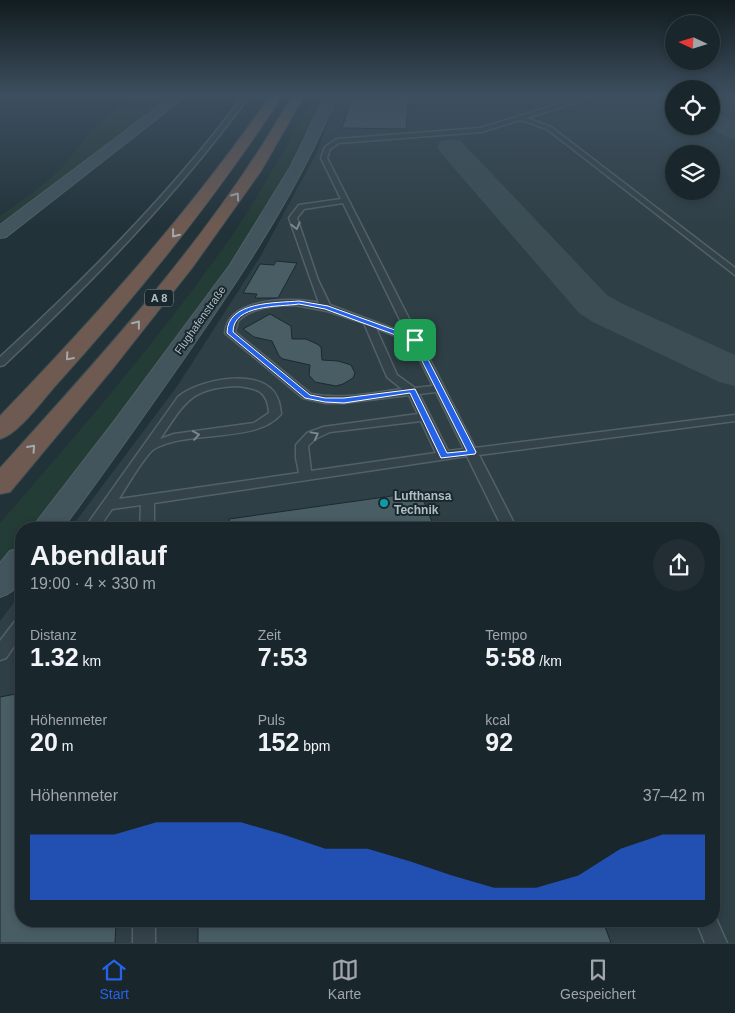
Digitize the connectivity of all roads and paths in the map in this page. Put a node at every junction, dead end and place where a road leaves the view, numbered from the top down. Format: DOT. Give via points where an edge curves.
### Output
graph roads {
  1 [pos="122,140"];
  2 [pos="212,140"];
  3 [pos="246,140"];
  4 [pos="272,140"];
  5 [pos="310,140"];
  6 [pos="346,140"];
  7 [pos="565,140"];
  8 [pos="345,201"];
  9 [pos="0,233"];
  10 [pos="735,272"];
  11 [pos="326,308"];
  12 [pos="369,323"];
  13 [pos="415,340"];
  14 [pos="0,362"];
  15 [pos="439,388"];
  16 [pos="412,391"];
  17 [pos="425,416"];
  18 [pos="735,418"];
  19 [pos="0,431"];
  20 [pos="149,447"];
  21 [pos="472,452"];
  22 [pos="444,456"];
  23 [pos="306,476"];
  24 [pos="0,485"];
  25 [pos="148,500"];
  26 [pos="108,505"];
  27 [pos="52,522"];
  28 [pos="96,522"];
  29 [pos="148,522"];
  30 [pos="507,522"];
  31 [pos="15,566"];
  32 [pos="0,585"];
  33 [pos="15,632"];
  34 [pos="0,653"];
  35 [pos="144,927"];
  36 [pos="709,927"];
  37 [pos="144,943"];
  38 [pos="716,943"];
  1 -- 9 [label="main road"];
  2 -- 14 [label="lane" via="148,215"];
  3 -- 19 [label="highway, A 8, one-way" via="148,267"];
  24 -- 4 [label="highway, A 8, one-way" via="113,354 200,245"];
  5 -- 27 [label="main road, Flughafenstraße" via="246,255"];
  6 -- 8 [label="lane" via="327,148 325,162"];
  7 -- 10 [label="lane"];
  8 -- 11 [label="lane, one-way" via="302,207 293,218"];
  8 -- 13 [label="lane"];
  11 -- 12 [label="lane"];
  11 -- 16 [label="lane" via="299,302 258,307 234,317 230,333 307,396 344,400"];
  12 -- 13 [label="lane"];
  12 -- 16 [label="lane" via="392,377"];
  13 -- 15 [label="lane"];
  15 -- 16 [label="lane"];
  15 -- 21 [label="lane"];
  16 -- 17 [label="lane"];
  17 -- 22 [label="lane"];
  23 -- 17 [label="lane, one-way" via="302,445 312,436 327,429"];
  18 -- 21 [label="lane"];
  20 -- 20 [label="lane, one-way" via="174,438 257,426 276,414 276,405 272,396 259,384 244,382 202,387 182,399"];
  20 -- 26 [label="lane"];
  21 -- 22 [label="lane"];
  21 -- 30 [label="lane"];
  22 -- 23 [label="lane"];
  23 -- 25 [label="lane"];
  25 -- 26 [label="lane"];
  25 -- 29 [label="lane"];
  26 -- 28 [label="lane"];
  31 -- 32 [label="main road"];
  33 -- 34 [label="lane"];
  35 -- 37 [label="lane"];
  36 -- 38 [label="lane"];
}
